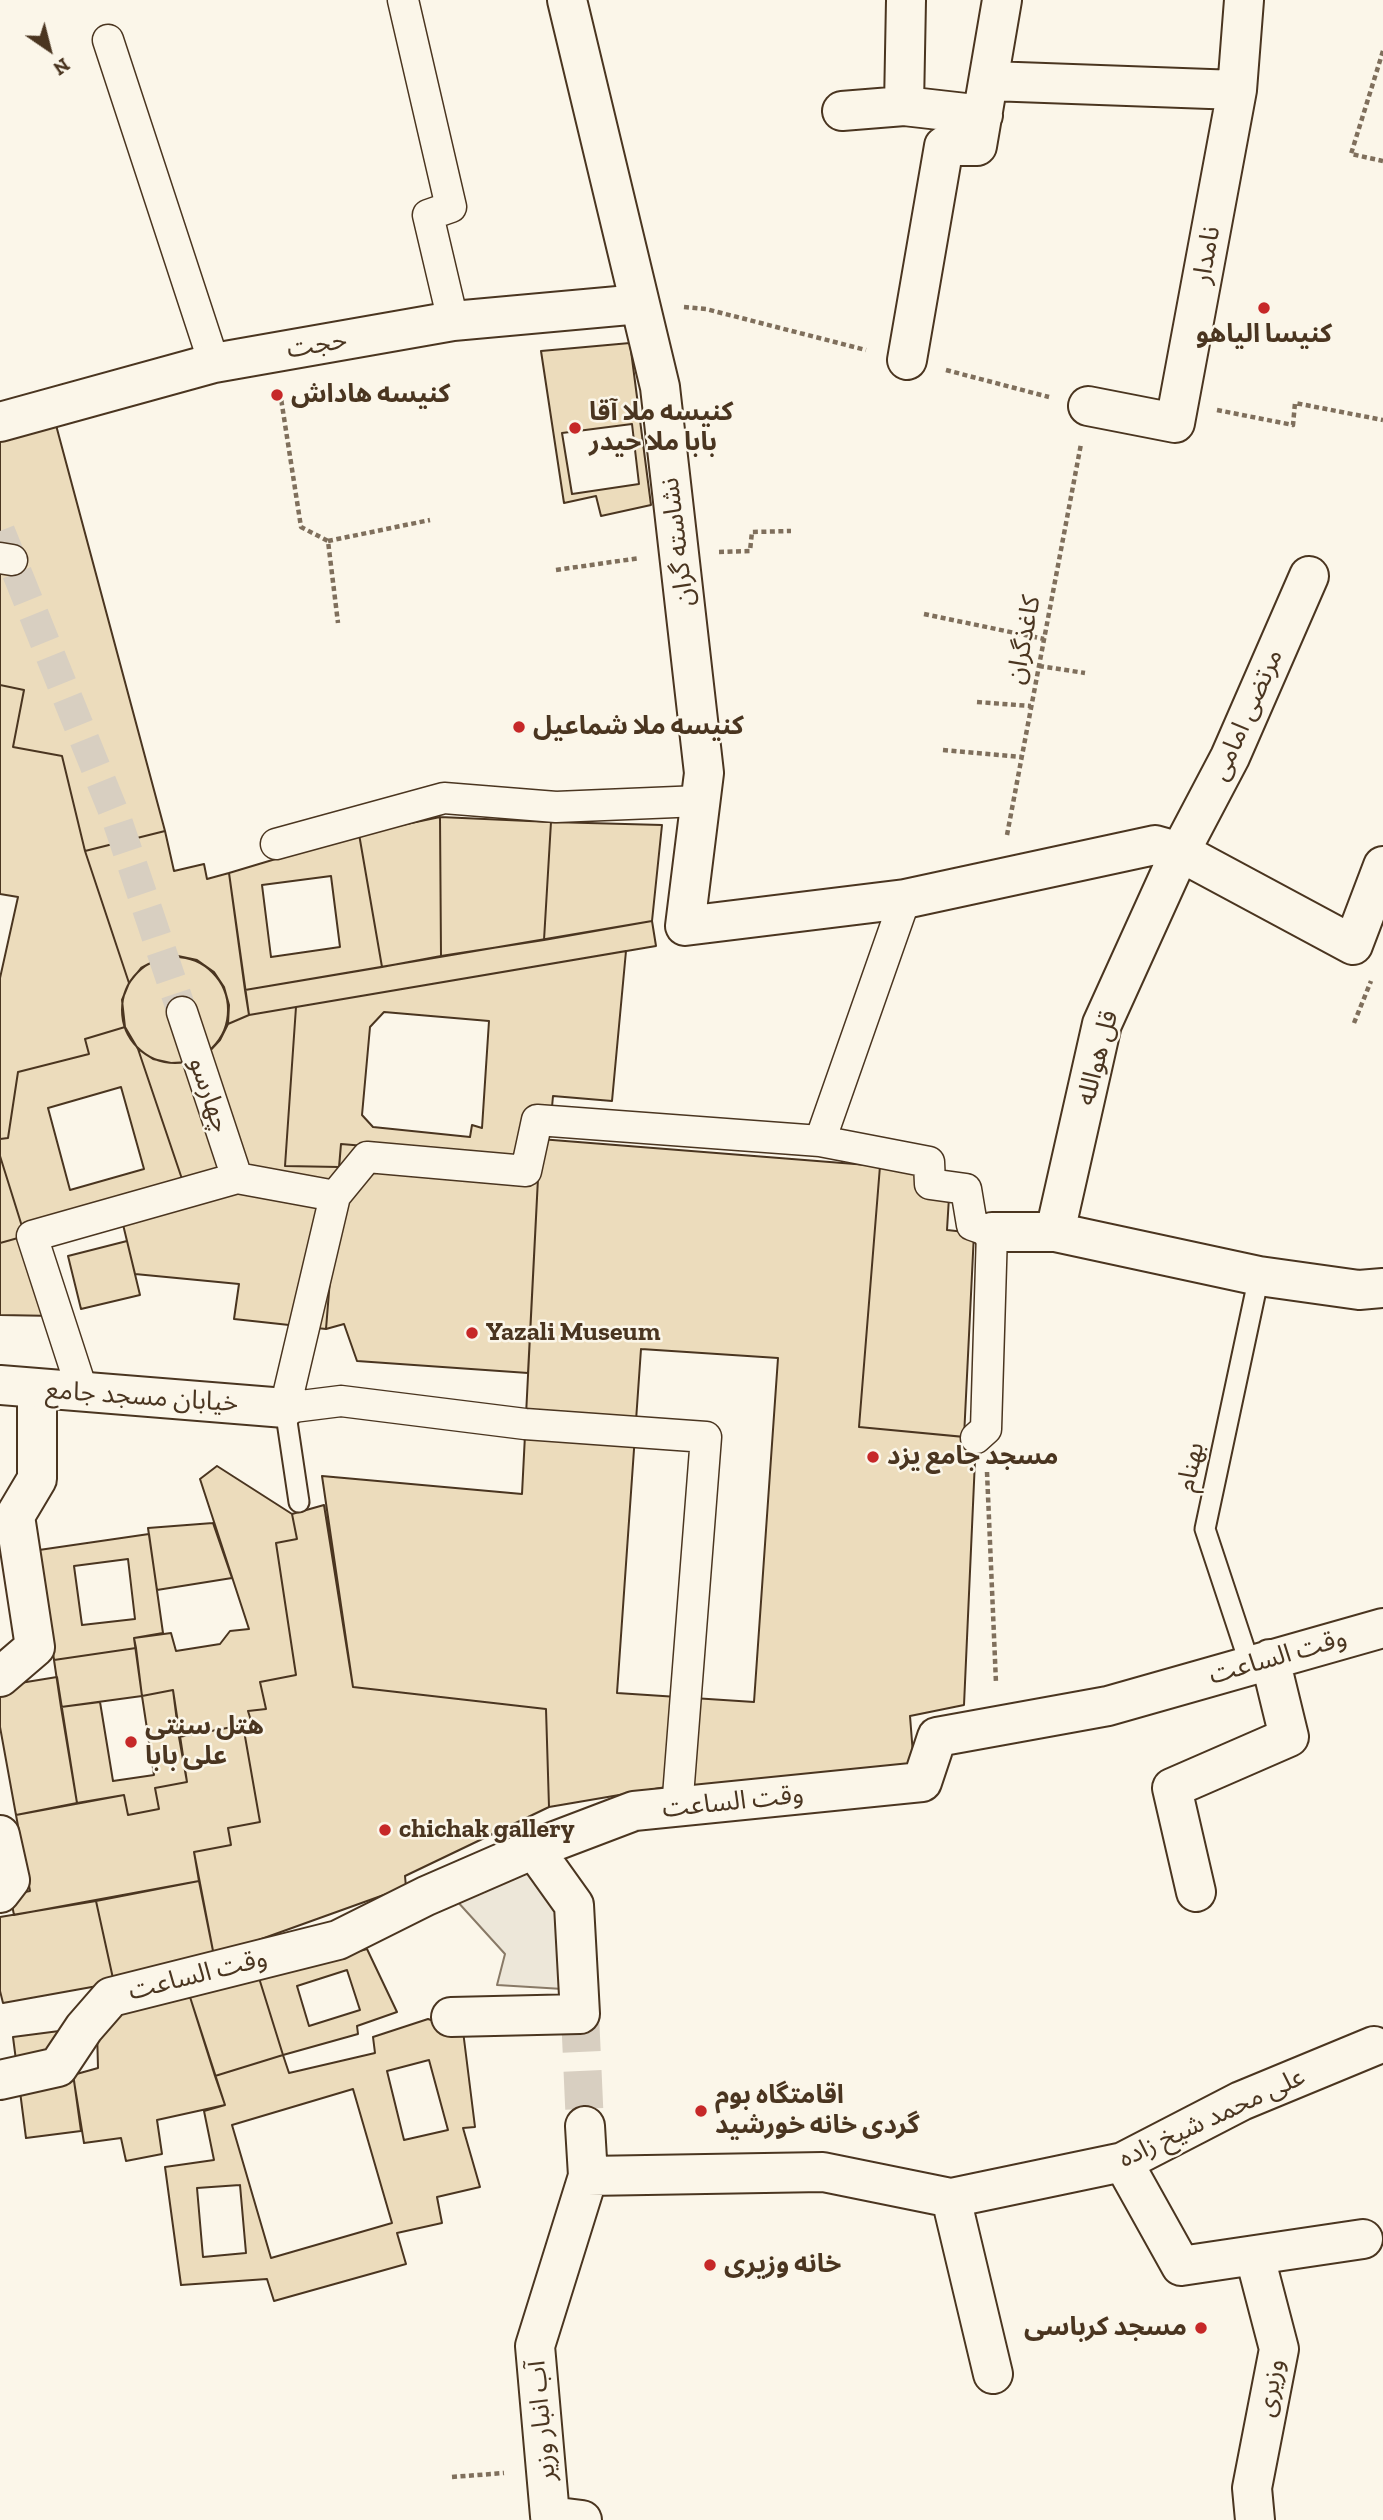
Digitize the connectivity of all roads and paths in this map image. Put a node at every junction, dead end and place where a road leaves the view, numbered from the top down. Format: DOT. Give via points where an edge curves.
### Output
graph roads {
  1 [pos="403,0"];
  2 [pos="567,0"];
  3 [pos="906,0"];
  4 [pos="1002,0"];
  5 [pos="1244,0"];
  6 [pos="108,40"];
  7 [pos="1383,51"];
  8 [pos="1237,90"];
  9 [pos="987,98"];
  10 [pos="904,106"];
  11 [pos="842,111"];
  12 [pos="1383,161"];
  13 [pos="640,304"];
  14 [pos="453,321"];
  15 [pos="274,353"];
  16 [pos="907,360"];
  17 [pos="214,363"];
  18 [pos="1180,403"];
  19 [pos="1088,407"];
  20 [pos="1383,420"];
  21 [pos="0,422"];
  22 [pos="430,520"];
  23 [pos="791,531"];
  24 [pos="328,541"];
  25 [pos="679,553"];
  26 [pos="556,570"];
  27 [pos="1309,576"];
  28 [pos="924,614"];
  29 [pos="338,623"];
  30 [pos="1044,639"];
  31 [pos="1039,666"];
  32 [pos="1085,673"];
  33 [pos="977,702"];
  34 [pos="1031,706"];
  35 [pos="943,750"];
  36 [pos="1022,757"];
  37 [pos="700,801"];
  38 [pos="276,844"];
  39 [pos="1180,852"];
  40 [pos="1383,866"];
  41 [pos="999,880"];
  42 [pos="905,900"];
  43 [pos="1372,979"];
  44 [pos="182,1012"];
  45 [pos="1354,1023"];
  46 [pos="820,1141"];
  47 [pos="237,1178"];
  48 [pos="335,1196"];
  49 [pos="1055,1232"];
  50 [pos="992,1233"];
  51 [pos="1259,1276"];
  52 [pos="1383,1289"];
  53 [pos="0,1385"];
  54 [pos="37,1389"];
  55 [pos="83,1393"];
  56 [pos="285,1408"];
  57 [pos="981,1434"];
  58 [pos="299,1502"];
  59 [pos="1383,1628"];
  60 [pos="1260,1662"];
  61 [pos="0,1677"];
  62 [pos="998,1726"];
  63 [pos="677,1809"];
  64 [pos="0,1835"];
  65 [pos="534,1849"];
  66 [pos="1196,1892"];
  67 [pos="0,1893"];
  68 [pos="451,2017"];
  69 [pos="1374,2046"];
  70 [pos="0,2080"];
  71 [pos="585,2126"];
  72 [pos="1123,2162"];
  73 [pos="588,2176"];
  74 [pos="951,2197"];
  75 [pos="1363,2239"];
  76 [pos="1255,2257"];
  77 [pos="993,2374"];
  78 [pos="546,2470"];
  79 [pos="453,2477"];
  80 [pos="582,2520"];
  81 [pos="1255,2520"];
  1 -- 14 [label="street" via="451,207 428,215"];
  2 -- 13 [label="street, نشاسته گران"];
  3 -- 10 [label="street"];
  4 -- 9 [label="street"];
  5 -- 8 [label="street, نامدار"];
  6 -- 17 [label="street"];
  7 -- 12 [label="path" via="1351,154"];
  8 -- 9 [label="street"];
  8 -- 18 [label="street, نامدار"];
  9 -- 10 [label="street"];
  9 -- 16 [label="street" via="976,146 944,146"];
  10 -- 11 [label="street"];
  13 -- 14 [label="street, حجت"];
  13 -- 25 [label="street, نشاسته گران" via="660,387"];
  14 -- 15 [label="street, حجت"];
  15 -- 17 [label="street, حجت"];
  15 -- 24 [label="path" via="301,527"];
  17 -- 21 [label="street, حجت"];
  18 -- 19 [label="street" via="1175,423"];
  18 -- 20 [label="path" via="1293,425 1295,403"];
  19 -- 30 [label="path, کاغذگران"];
  22 -- 24 [label="path"];
  23 -- 25 [label="path" via="752,531 750,551"];
  24 -- 29 [label="path"];
  25 -- 26 [label="path"];
  25 -- 37 [label="street, نشاسته گران" via="704,773"];
  27 -- 39 [label="street, مرتضی امامی" via="1230,757"];
  28 -- 30 [label="path"];
  30 -- 31 [label="path, کاغذگران"];
  31 -- 32 [label="path"];
  31 -- 34 [label="path, کاغذگران"];
  33 -- 34 [label="path"];
  34 -- 36 [label="path, کاغذگران"];
  35 -- 36 [label="path"];
  36 -- 41 [label="path, کاغذگران"];
  37 -- 38 [label="street" via="556,807 444,798"];
  37 -- 42 [label="street, نشاسته گران" via="685,926"];
  39 -- 40 [label="street" via="1353,945"];
  39 -- 41 [label="street" via="1155,845"];
  39 -- 49 [label="street, قل هوالله" via="1102,1024"];
  41 -- 42 [label="street"];
  42 -- 46 [label="street"];
  43 -- 45 [label="path"];
  44 -- 47 [label="street, چهارسو"];
  46 -- 48 [label="street" via="537,1120 526,1171 367,1157"];
  46 -- 50 [label="street" via="929,1162 930,1184 966,1189 972,1225"];
  47 -- 48 [label="street"];
  47 -- 55 [label="street" via="32,1236"];
  48 -- 56 [label="street"];
  49 -- 50 [label="street"];
  49 -- 51 [label="street"];
  50 -- 57 [label="street"];
  51 -- 52 [label="street"];
  51 -- 60 [label="lane, بهنام" via="1205,1529"];
  53 -- 54 [label="street, خیابان مسجد جامع"];
  54 -- 55 [label="street, خیابان مسجد جامع"];
  54 -- 61 [label="street" via="37,1479 15,1516 34,1647"];
  55 -- 56 [label="street, خیابان مسجد جامع"];
  56 -- 58 [label="lane"];
  56 -- 63 [label="street" via="341,1401 525,1424 706,1437"];
  57 -- 62 [label="path"];
  59 -- 60 [label="street, وقت الساعت"];
  60 -- 62 [label="street, وقت الساعت" via="1108,1706"];
  60 -- 66 [label="street" via="1289,1737 1172,1788"];
  62 -- 63 [label="street, وقت الساعت" via="937,1737 922,1782"];
  63 -- 65 [label="street, وقت الساعت" via="634,1811"];
  64 -- 67 [label="street" via="10,1880"];
  65 -- 68 [label="street" via="574,1905 580,2014"];
  65 -- 70 [label="street, وقت الساعت" via="420,1889 338,1940 111,1997 58,2067"];
  69 -- 72 [label="street, علی محمد شیخ زاده" via="1241,2101"];
  71 -- 73 [label="street"];
  72 -- 74 [label="street, علی محمد شیخ زاده"];
  72 -- 76 [label="street" via="1181,2266"];
  73 -- 74 [label="street, علی محمد شیخ زاده" via="823,2172"];
  73 -- 78 [label="street, آب انبار وزیر" via="535,2346"];
  74 -- 77 [label="street"];
  75 -- 76 [label="street"];
  76 -- 81 [label="street, وزیری" via="1279,2349 1252,2488"];
  78 -- 79 [label="path"];
  78 -- 80 [label="street, آب انبار وزیر" via="551,2516"];
}
